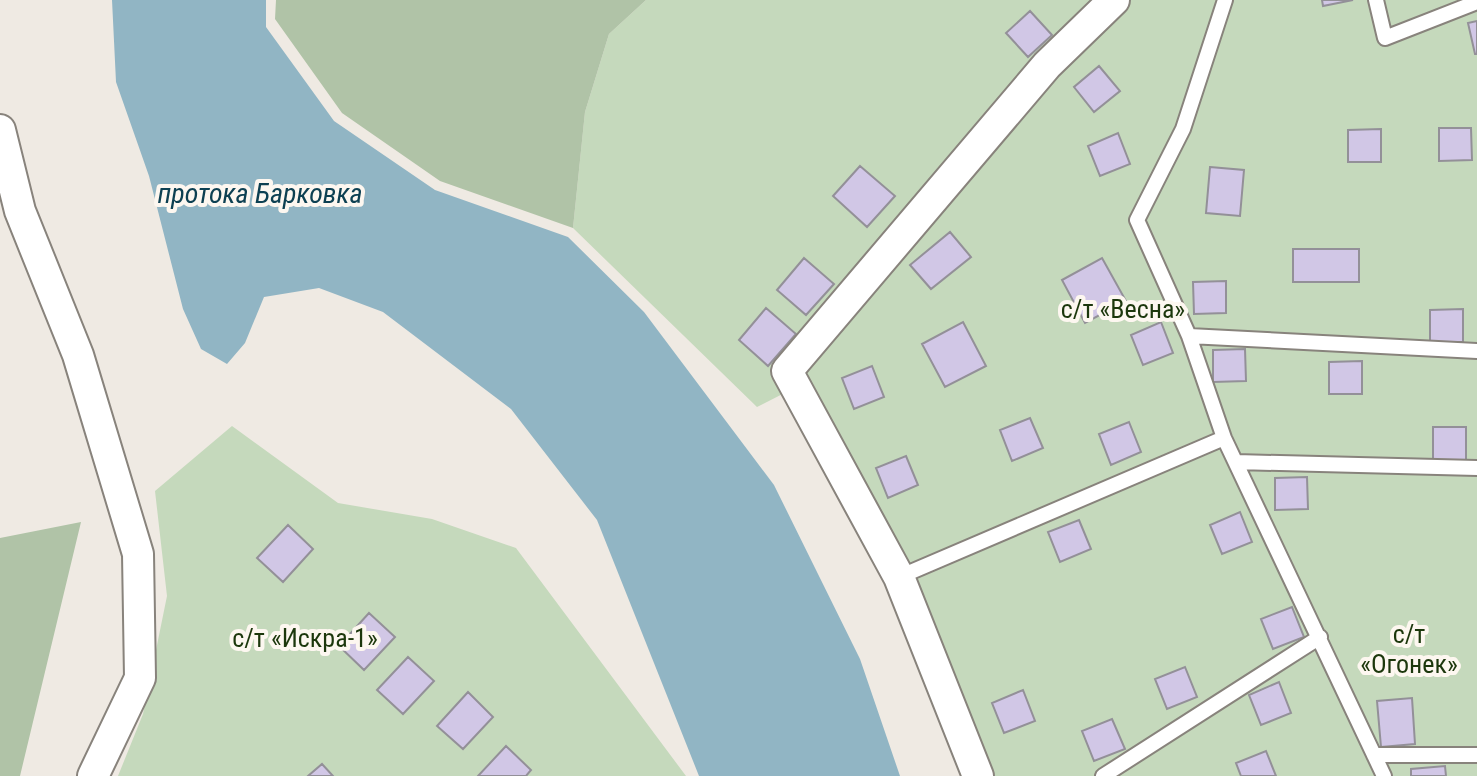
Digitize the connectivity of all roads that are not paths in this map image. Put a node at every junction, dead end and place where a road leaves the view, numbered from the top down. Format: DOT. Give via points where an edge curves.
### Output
graph roads {
  1 [pos="1114,0"];
  2 [pos="1225,0"];
  3 [pos="1376,0"];
  4 [pos="1477,2"];
  5 [pos="0,130"];
  6 [pos="1189,336"];
  7 [pos="1477,351"];
  8 [pos="1224,438"];
  9 [pos="1236,462"];
  10 [pos="1477,468"];
  11 [pos="899,577"];
  12 [pos="1320,637"];
  13 [pos="1374,755"];
  14 [pos="1477,755"];
  15 [pos="93,776"];
  16 [pos="978,776"];
  17 [pos="1103,776"];
  18 [pos="1384,776"];
  1 -- 11 [label="street" via="1047,65 787,371"];
  2 -- 6 [label="lane" via="1183,129 1137,220"];
  3 -- 4 [label="lane" via="1385,38"];
  5 -- 15 [label="street" via="20,211 78,355 138,554 140,678"];
  6 -- 7 [label="lane"];
  6 -- 8 [label="lane"];
  8 -- 9 [label="lane"];
  8 -- 11 [label="lane"];
  9 -- 10 [label="lane"];
  9 -- 12 [label="lane"];
  11 -- 16 [label="street"];
  12 -- 13 [label="lane"];
  12 -- 17 [label="lane"];
  13 -- 14 [label="lane"];
  13 -- 18 [label="lane"];
}
